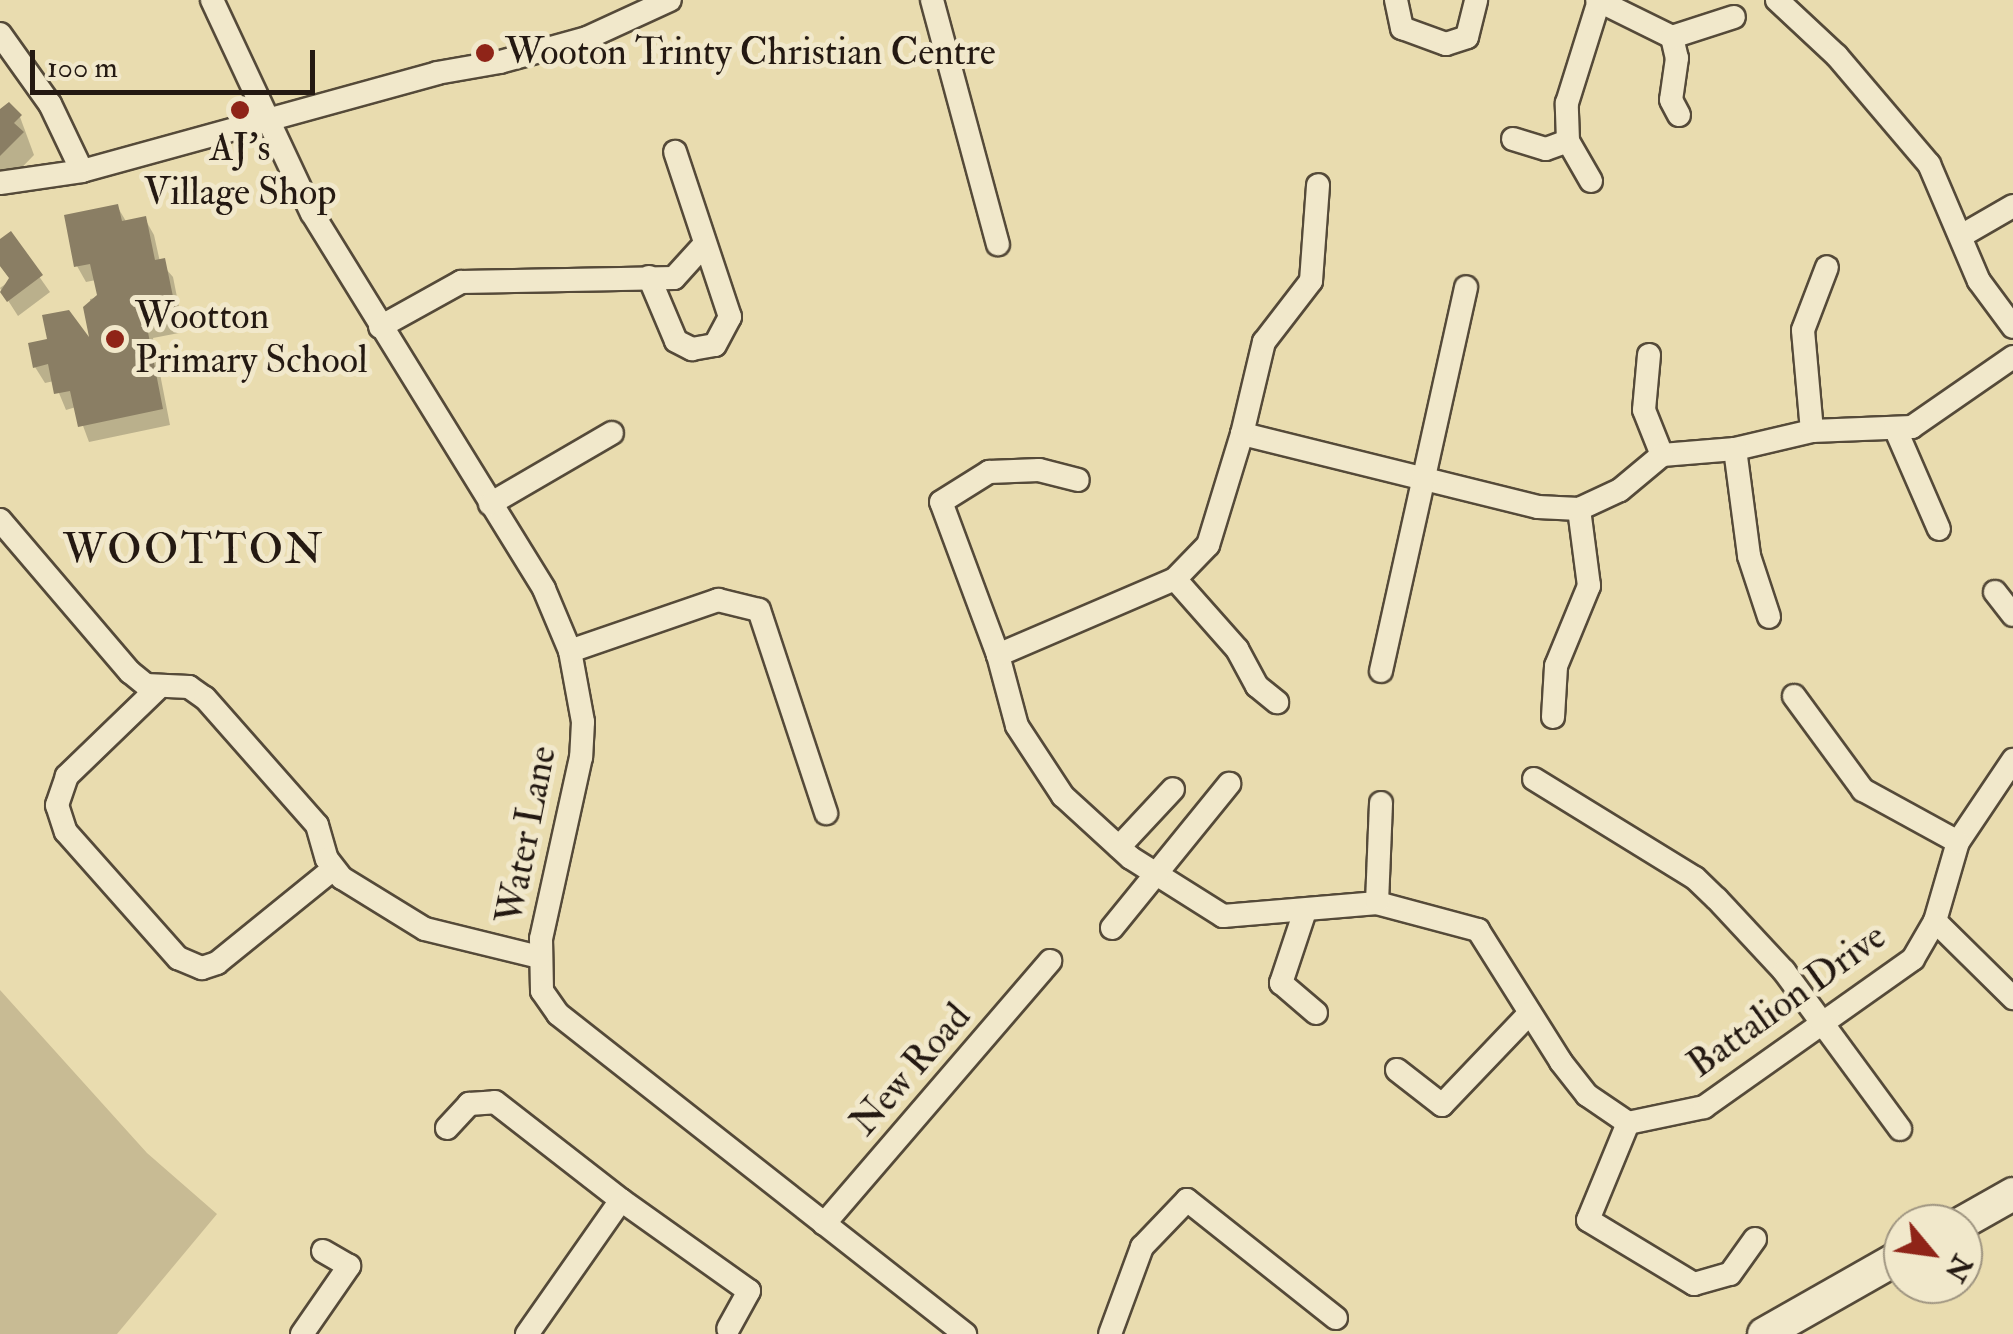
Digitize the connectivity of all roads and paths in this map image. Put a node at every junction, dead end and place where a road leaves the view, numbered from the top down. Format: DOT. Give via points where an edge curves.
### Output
graph roads {
  1 [pos="212,0"];
  2 [pos="670,0"];
  3 [pos="932,0"];
  4 [pos="1396,0"];
  5 [pos="1476,0"];
  6 [pos="1598,0"];
  7 [pos="1777,0"];
  8 [pos="1734,17"];
  9 [pos="0,34"];
  10 [pos="1672,37"];
  11 [pos="1679,115"];
  12 [pos="267,118"];
  13 [pos="1513,138"];
  14 [pos="1568,142"];
  15 [pos="675,152"];
  16 [pos="82,170"];
  17 [pos="1591,180"];
  18 [pos="0,182"];
  19 [pos="1318,185"];
  20 [pos="2013,206"];
  21 [pos="1960,236"];
  22 [pos="998,244"];
  23 [pos="703,246"];
  24 [pos="1827,267"];
  25 [pos="649,277"];
  26 [pos="1466,287"];
  27 [pos="380,327"];
  28 [pos="2013,327"];
  29 [pos="1649,355"];
  30 [pos="2013,356"];
  31 [pos="1895,428"];
  32 [pos="1812,431"];
  33 [pos="612,433"];
  34 [pos="1242,434"];
  35 [pos="1735,449"];
  36 [pos="1662,455"];
  37 [pos="1420,477"];
  38 [pos="1078,480"];
  39 [pos="490,504"];
  40 [pos="1579,509"];
  41 [pos="0,520"];
  42 [pos="1940,530"];
  43 [pos="1175,580"];
  44 [pos="1995,592"];
  45 [pos="2013,614"];
  46 [pos="1770,617"];
  47 [pos="570,652"];
  48 [pos="998,655"];
  49 [pos="1382,672"];
  50 [pos="158,688"];
  51 [pos="1794,696"];
  52 [pos="1277,702"];
  53 [pos="1552,717"];
  54 [pos="2010,770"];
  55 [pos="1534,779"];
  56 [pos="1229,784"];
  57 [pos="1173,790"];
  58 [pos="1381,802"];
  59 [pos="826,813"];
  60 [pos="1958,842"];
  61 [pos="1119,848"];
  62 [pos="332,870"];
  63 [pos="1156,874"];
  64 [pos="1377,904"];
  65 [pos="1304,914"];
  66 [pos="1935,920"];
  67 [pos="1112,928"];
  68 [pos="539,957"];
  69 [pos="1050,961"];
  70 [pos="2013,998"];
  71 [pos="1316,1013"];
  72 [pos="1530,1013"];
  73 [pos="1820,1021"];
  74 [pos="1397,1070"];
  75 [pos="1628,1123"];
  76 [pos="447,1128"];
  77 [pos="1900,1130"];
  78 [pos="2013,1194"];
  79 [pos="620,1200"];
  80 [pos="1983,1211"];
  81 [pos="824,1224"];
  82 [pos="1754,1239"];
  83 [pos="322,1251"];
  84 [pos="1883,1266"];
  85 [pos="1336,1318"];
  86 [pos="728,1329"];
  87 [pos="959,1332"];
  88 [pos="302,1334"];
  89 [pos="527,1334"];
  90 [pos="1110,1334"];
  91 [pos="1764,1334"];
  1 -- 12 [label="street, Water Lane"];
  2 -- 12 [label="street" via="572,42"];
  3 -- 22 [label="street"];
  4 -- 5 [label="street" via="1402,28 1446,44 1467,36"];
  6 -- 10 [label="street"];
  6 -- 14 [label="street" via="1567,103"];
  7 -- 21 [label="street" via="1897,120 1929,164"];
  8 -- 10 [label="street"];
  9 -- 16 [label="street" via="50,104"];
  10 -- 11 [label="street" via="1672,100"];
  12 -- 16 [label="street"];
  12 -- 27 [label="street, Water Lane" via="312,213"];
  13 -- 14 [label="street" via="1546,149"];
  14 -- 17 [label="street"];
  15 -- 23 [label="street"];
  16 -- 18 [label="street"];
  19 -- 34 [label="street" via="1311,281 1264,342"];
  20 -- 21 [label="street"];
  21 -- 28 [label="street" via="1979,281"];
  23 -- 25 [label="street" via="674,278"];
  23 -- 25 [label="street" via="730,317 715,345 692,349 676,341"];
  24 -- 32 [label="street" via="1803,330"];
  25 -- 27 [label="street" via="462,282"];
  26 -- 37 [label="street"];
  27 -- 39 [label="street, Water Lane"];
  29 -- 36 [label="street" via="1644,410"];
  30 -- 31 [label="street" via="1912,427"];
  31 -- 32 [label="street"];
  31 -- 42 [label="street"];
  32 -- 35 [label="street"];
  33 -- 39 [label="street"];
  34 -- 37 [label="street"];
  34 -- 43 [label="street" via="1208,545"];
  35 -- 36 [label="street"];
  35 -- 46 [label="street" via="1749,556"];
  36 -- 40 [label="street" via="1620,490"];
  37 -- 40 [label="street" via="1538,507"];
  37 -- 49 [label="street"];
  38 -- 48 [label="street" via="1039,470 989,472 940,502"];
  39 -- 47 [label="street, Water Lane" via="544,589"];
  40 -- 53 [label="street" via="1589,586 1556,666"];
  41 -- 50 [label="street" via="130,672"];
  43 -- 48 [label="street"];
  43 -- 52 [label="street" via="1237,649 1257,686"];
  44 -- 45 [label="street"];
  47 -- 59 [label="street" via="718,600 759,610"];
  47 -- 68 [label="street, Water Lane" via="582,757"];
  48 -- 61 [label="street" via="1017,726 1062,796"];
  50 -- 62 [label="street" via="189,687 205,698 317,825"];
  50 -- 62 [label="street" via="67,776 57,805 66,832 178,958 202,968 217,962"];
  51 -- 60 [label="street" via="1864,790"];
  54 -- 60 [label="street, Battalion Drive"];
  55 -- 73 [label="street" via="1695,878 1760,942"];
  56 -- 63 [label="street"];
  57 -- 61 [label="street"];
  58 -- 64 [label="street"];
  60 -- 66 [label="street, Battalion Drive"];
  61 -- 63 [label="street"];
  62 -- 68 [label="street" via="425,929"];
  63 -- 65 [label="street" via="1223,916"];
  63 -- 67 [label="street"];
  64 -- 65 [label="street"];
  64 -- 72 [label="street" via="1478,930"];
  65 -- 71 [label="street" via="1280,983"];
  66 -- 70 [label="street"];
  66 -- 73 [label="street, Battalion Drive" via="1913,959"];
  68 -- 81 [label="street, Water Lane" via="542,991 558,1014"];
  69 -- 81 [label="street, New Road"];
  72 -- 74 [label="street" via="1442,1105"];
  72 -- 75 [label="street" via="1587,1096"];
  73 -- 75 [label="street, Battalion Drive" via="1768,1067 1704,1106"];
  73 -- 77 [label="street"];
  75 -- 82 [label="street" via="1588,1220 1694,1284 1730,1274"];
  76 -- 79 [label="street" via="469,1104 495,1102"];
  78 -- 80 [label="main road"];
  79 -- 86 [label="street" via="749,1290"];
  79 -- 89 [label="street"];
  81 -- 87 [label="street, Water Lane"];
  83 -- 88 [label="street" via="348,1266"];
  84 -- 91 [label="main road"];
  85 -- 90 [label="street" via="1187,1200 1142,1247"];
}
